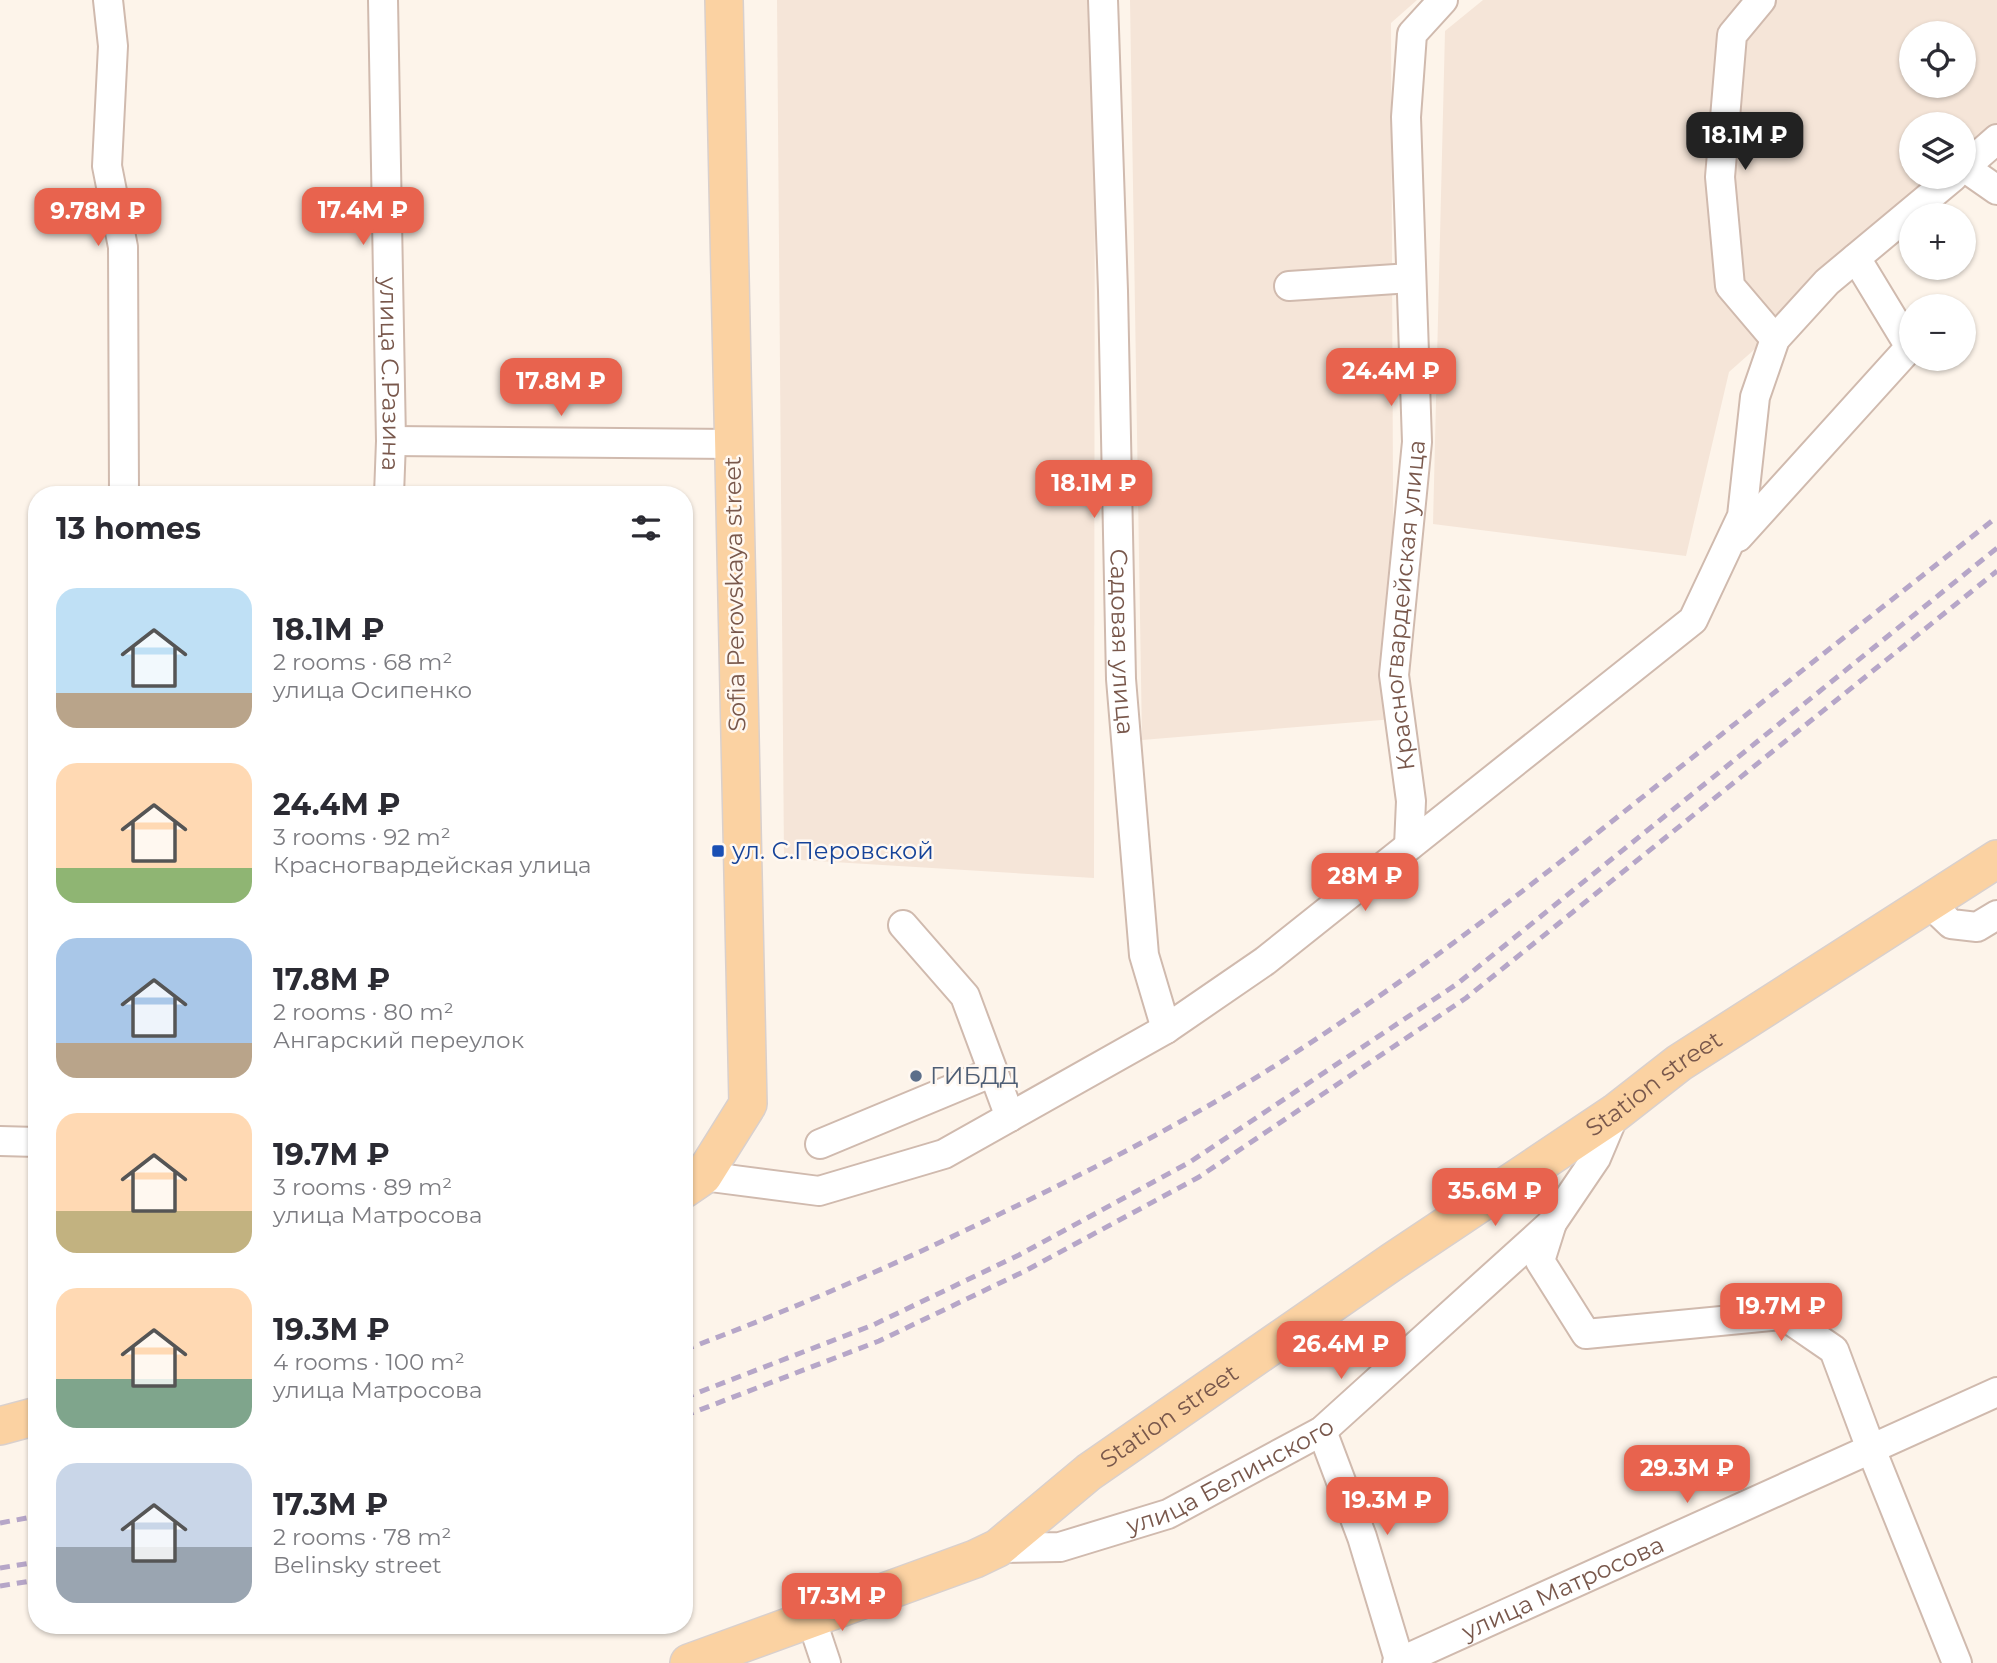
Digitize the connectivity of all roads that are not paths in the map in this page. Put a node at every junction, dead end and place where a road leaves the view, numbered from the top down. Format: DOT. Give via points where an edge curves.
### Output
graph roads {
  1 [pos="108,0"];
  2 [pos="383,0"];
  3 [pos="724,0"];
  4 [pos="1103,0"];
  5 [pos="1443,0"];
  6 [pos="1761,0"];
  7 [pos="1997,139"];
  8 [pos="1976,157"];
  9 [pos="1976,175"];
  10 [pos="1939,189"];
  11 [pos="1997,190"];
  12 [pos="1856,258"];
  13 [pos="1411,278"];
  14 [pos="1289,286"];
  15 [pos="1775,339"];
  16 [pos="391,441"];
  17 [pos="732,444"];
  18 [pos="124,486"];
  19 [pos="389,486"];
  20 [pos="1726,549"];
  21 [pos="1409,846"];
  22 [pos="1997,859"];
  23 [pos="1928,902"];
  24 [pos="1997,915"];
  25 [pos="903,925"];
  26 [pos="1166,1029"];
  27 [pos="993,1072"];
  28 [pos="1615,1113"];
  29 [pos="1010,1116"];
  30 [pos="0,1141"];
  31 [pos="28,1142"];
  32 [pos="820,1144"];
  33 [pos="694,1182"];
  34 [pos="1552,1223"];
  35 [pos="1997,1392"];
  36 [pos="28,1418"];
  37 [pos="0,1426"];
  38 [pos="1322,1431"];
  39 [pos="1871,1449"];
  40 [pos="986,1553"];
  41 [pos="811,1618"];
  42 [pos="689,1663"];
  43 [pos="826,1663"];
  44 [pos="1399,1663"];
  45 [pos="1957,1663"];
  1 -- 18 [label="street" via="113,46 107,166 123,247"];
  2 -- 16 [label="street, улица С.Разина"];
  3 -- 17 [label="main road, Sofia Perovskaya street"];
  4 -- 26 [label="street, Садовая улица" via="1121,679 1144,955"];
  5 -- 13 [label="street, Красногвардейская улица" via="1412,34 1406,117"];
  6 -- 15 [label="street" via="1732,35 1720,177 1730,286"];
  7 -- 8 [label="street"];
  9 -- 11 [label="street"];
  10 -- 12 [label="street"];
  12 -- 15 [label="street" via="1827,282"];
  12 -- 20 [label="street" via="1910,347"];
  13 -- 14 [label="street"];
  13 -- 21 [label="street, Красногвардейская улица" via="1417,442 1394,674 1411,801"];
  15 -- 20 [label="street" via="1755,397 1742,516"];
  16 -- 17 [label="street"];
  16 -- 19 [label="street, улица С.Разина"];
  17 -- 33 [label="main road, Sofia Perovskaya street" via="748,1104"];
  20 -- 21 [label="street" via="1693,620"];
  21 -- 26 [label="street" via="1265,961"];
  22 -- 23 [label="main road, Station street"];
  23 -- 24 [label="street" via="1951,924 1977,927"];
  23 -- 28 [label="main road, Station street" via="1679,1063"];
  25 -- 27 [label="street" via="965,996"];
  26 -- 29 [label="street"];
  27 -- 29 [label="street"];
  27 -- 32 [label="street"];
  28 -- 34 [label="street, улица Белинского" via="1596,1158"];
  28 -- 40 [label="main road, Station street" via="1089,1472"];
  29 -- 33 [label="street" via="944,1154 819,1191"];
  30 -- 31 [label="street"];
  34 -- 38 [label="street, улица Белинского"];
  34 -- 39 [label="street" via="1540,1261 1586,1334 1783,1315 1833,1350"];
  35 -- 39 [label="street, улица Матросова"];
  36 -- 37 [label="main road"];
  38 -- 40 [label="street, улица Белинского" via="1168,1514 1060,1547"];
  38 -- 44 [label="street" via="1362,1537"];
  39 -- 44 [label="street, улица Матросова"];
  39 -- 45 [label="street"];
  40 -- 41 [label="main road"];
  41 -- 42 [label="main road"];
  41 -- 43 [label="street"];
}
